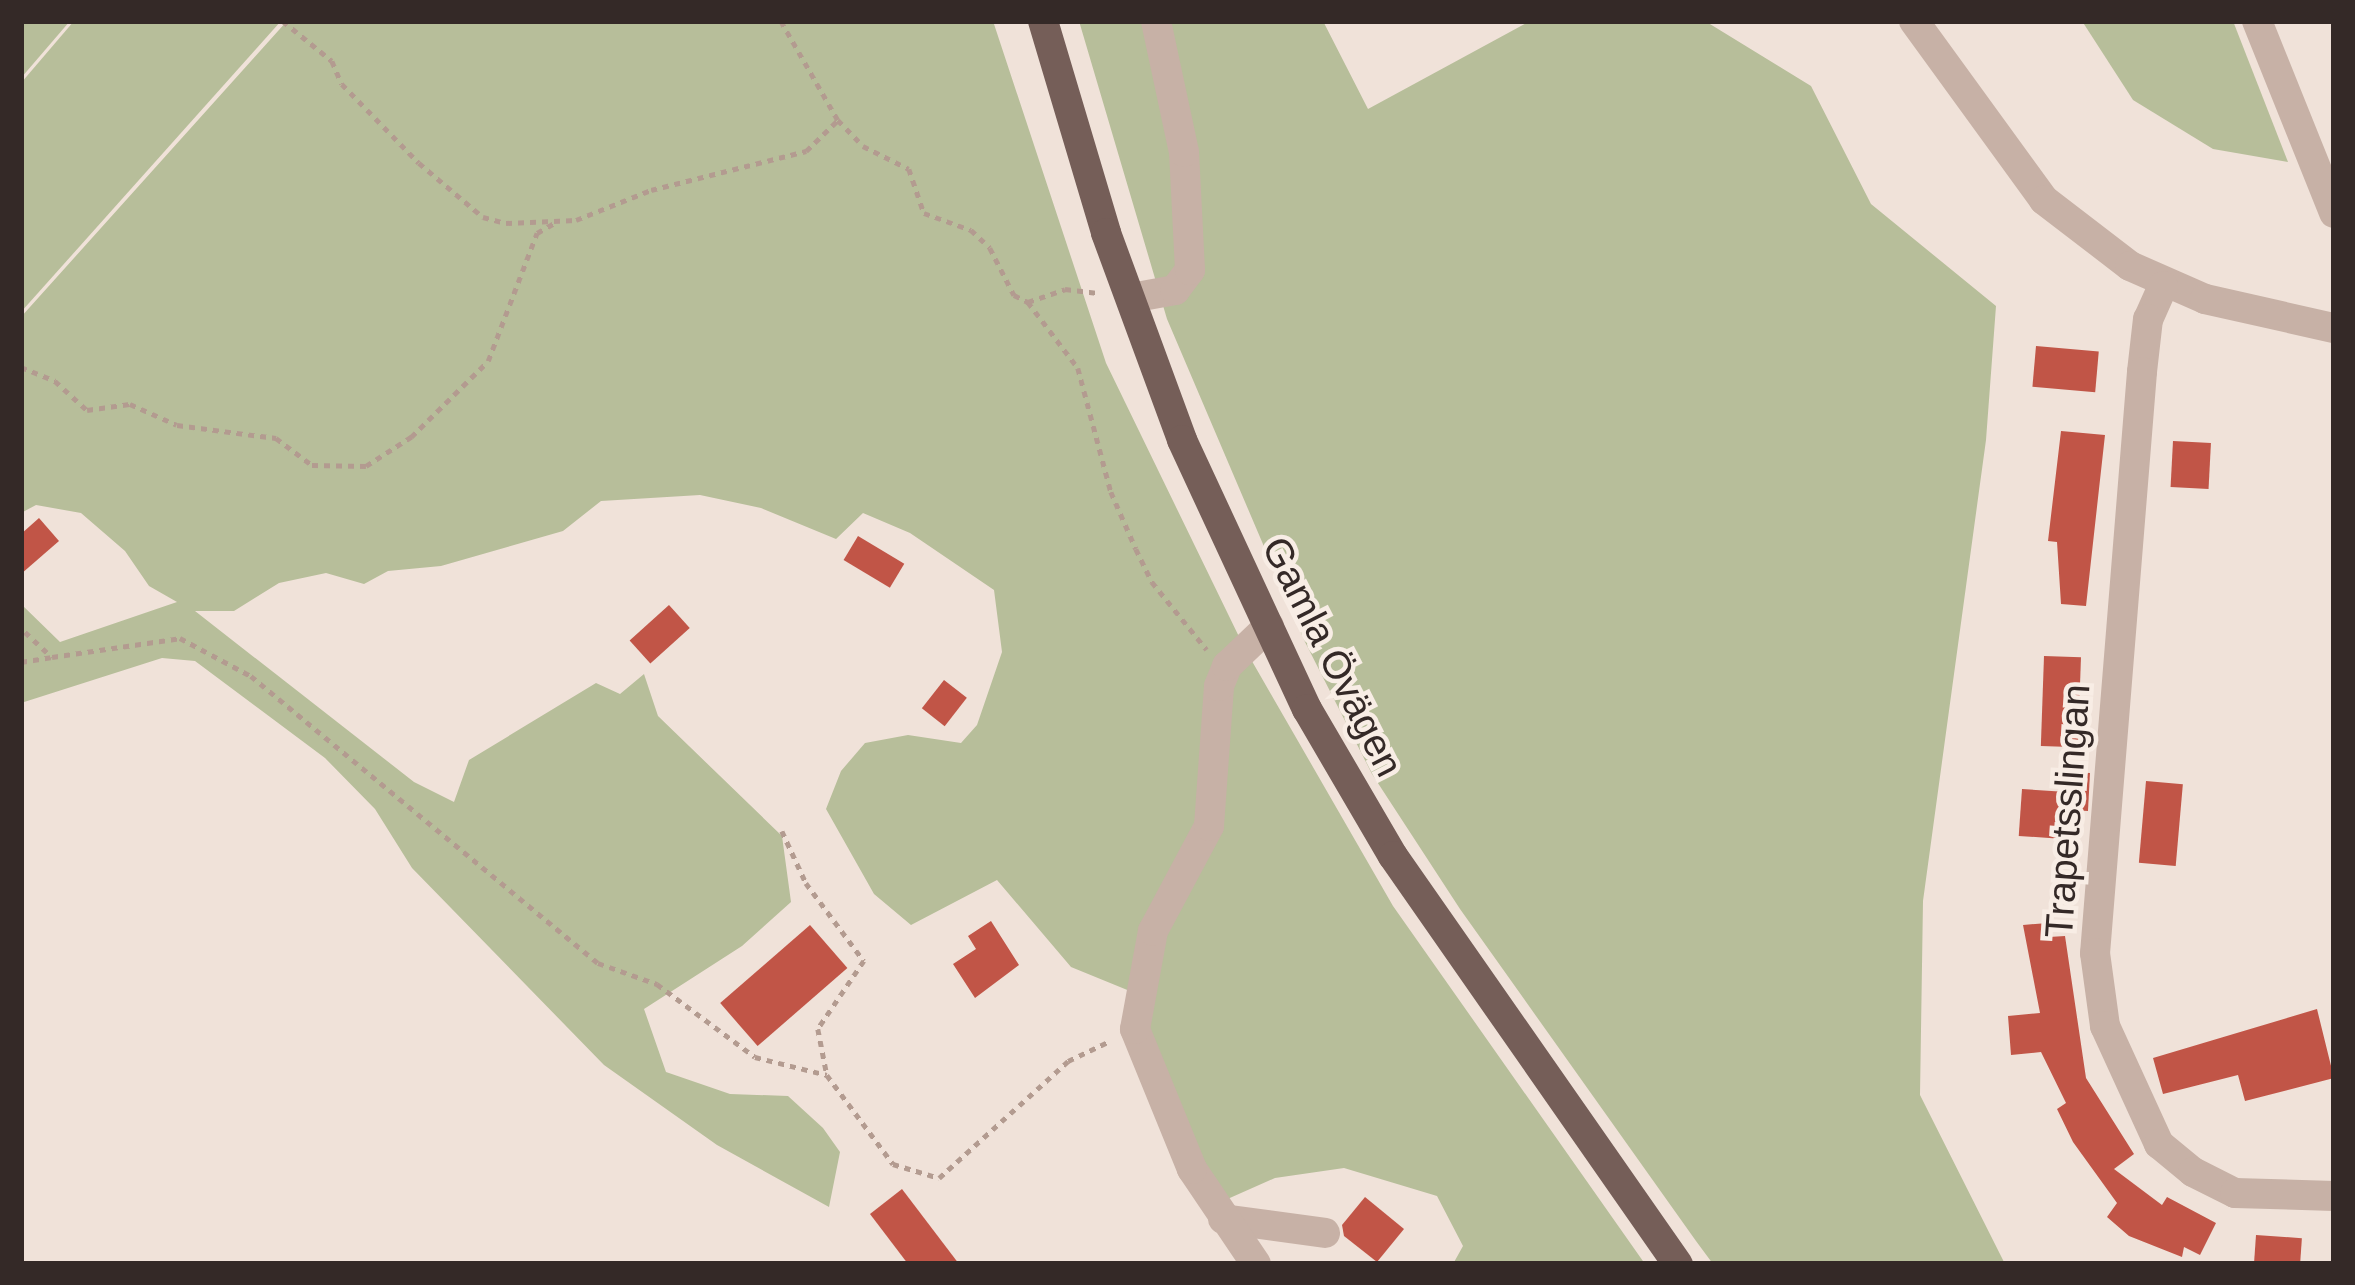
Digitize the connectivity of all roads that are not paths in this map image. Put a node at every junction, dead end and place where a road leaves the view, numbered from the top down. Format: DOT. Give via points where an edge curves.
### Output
graph roads {
  1 [pos="1043,21"];
  2 [pos="1156,21"];
  3 [pos="1914,21"];
  4 [pos="2257,21"];
  5 [pos="2334,212"];
  6 [pos="2163,286"];
  7 [pos="1131,298"];
  8 [pos="2334,328"];
  9 [pos="1268,626"];
  10 [pos="2334,1196"];
  11 [pos="1223,1219"];
  12 [pos="1325,1233"];
  13 [pos="1256,1264"];
  14 [pos="1678,1264"];
  1 -- 7 [label="main road, Gamla Övägen"];
  2 -- 7 [label="street" via="1184,152 1190,270 1175,290"];
  3 -- 6 [label="street" via="2044,200"];
  4 -- 5 [label="street"];
  6 -- 8 [label="street"];
  6 -- 10 [label="street, Trapetsslingan" via="2148,319 2142,372 2102,861 2095,952 2105,1026 2159,1144 2193,1172 2255,1196"];
  7 -- 9 [label="main road, Gamla Övägen" via="1182,440"];
  9 -- 11 [label="street" via="1227,666 1209,826 1153,932 1135,1029 1152,1085"];
  9 -- 14 [label="main road, Gamla Övägen" via="1393,856"];
  11 -- 12 [label="street"];
  11 -- 13 [label="street"];
}
